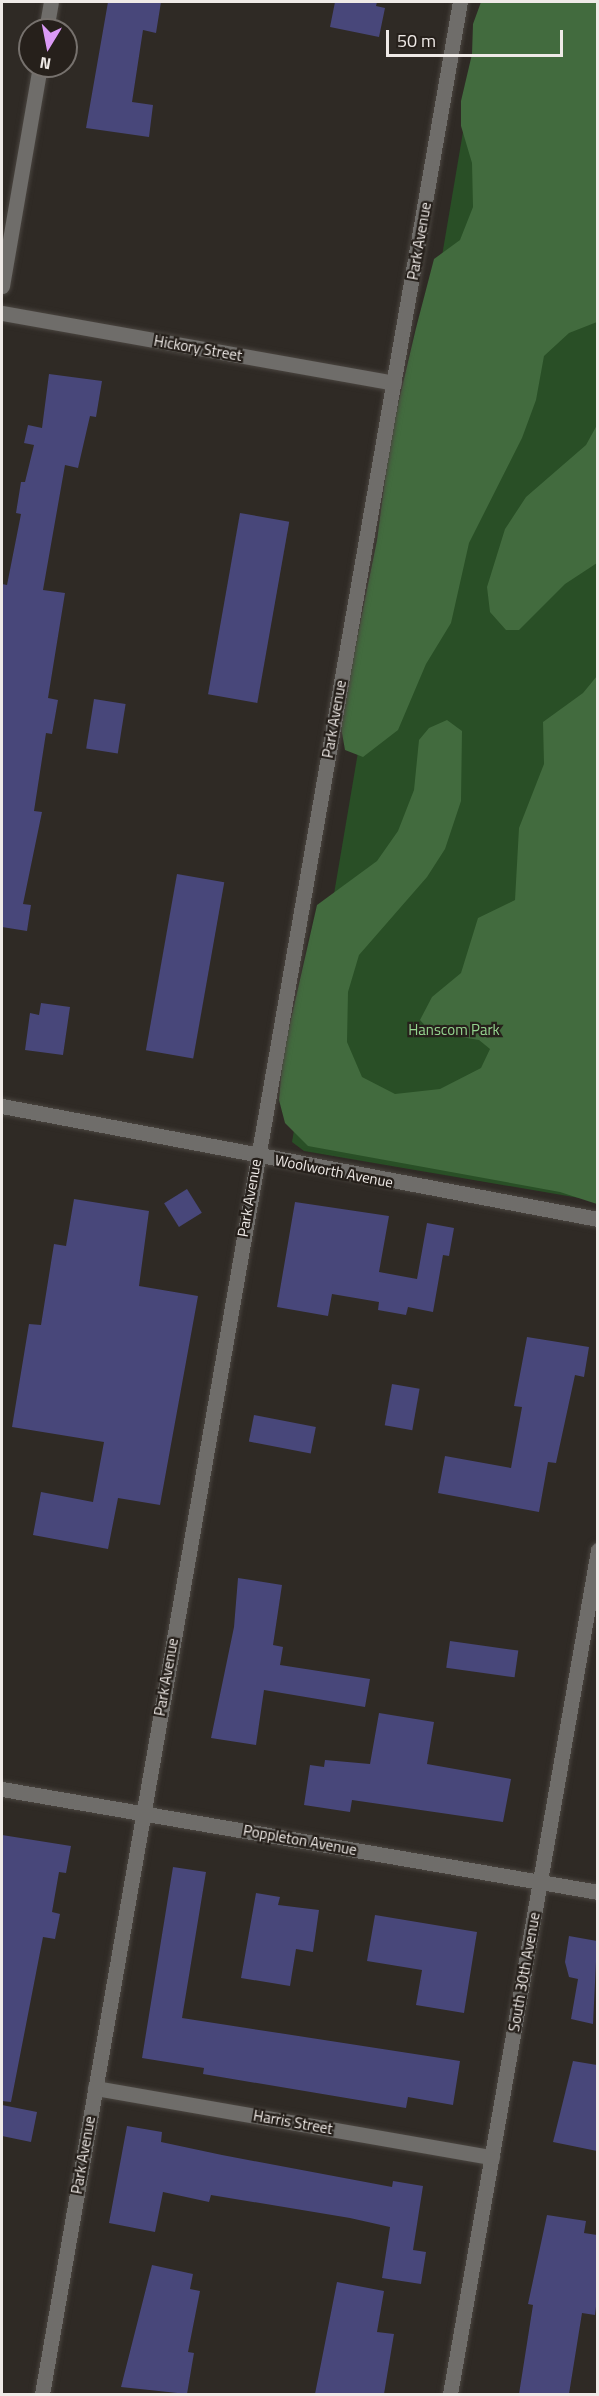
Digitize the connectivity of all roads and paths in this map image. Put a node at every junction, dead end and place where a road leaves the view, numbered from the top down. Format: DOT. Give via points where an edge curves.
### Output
graph roads {
  1 [pos="51,2"];
  2 [pos="460,2"];
  3 [pos="48,18"];
  4 [pos="38,78"];
  5 [pos="2,286"];
  6 [pos="2,313"];
  7 [pos="394,383"];
  8 [pos="2,1106"];
  9 [pos="256,1155"];
  10 [pos="597,1219"];
  11 [pos="597,1550"];
  12 [pos="2,1789"];
  13 [pos="142,1813"];
  14 [pos="539,1882"];
  15 [pos="597,1892"];
  16 [pos="95,2088"];
  17 [pos="492,2157"];
  18 [pos="42,2394"];
  19 [pos="450,2394"];
  1 -- 3 [label="street"];
  2 -- 7 [label="street, Park Avenue"];
  4 -- 5 [label="street"];
  6 -- 7 [label="street, Hickory Street"];
  7 -- 9 [label="street, Park Avenue"];
  8 -- 9 [label="street, Woolworth Avenue"];
  9 -- 10 [label="street, Woolworth Avenue"];
  9 -- 13 [label="street, Park Avenue"];
  11 -- 14 [label="street, South 30th Avenue"];
  12 -- 13 [label="street, Poppleton Avenue"];
  13 -- 14 [label="street, Poppleton Avenue"];
  13 -- 16 [label="street, Park Avenue"];
  14 -- 15 [label="street, Poppleton Avenue"];
  14 -- 17 [label="street, South 30th Avenue"];
  16 -- 17 [label="street, Harris Street"];
  16 -- 18 [label="street, Park Avenue"];
  17 -- 19 [label="street, South 30th Avenue"];
}
